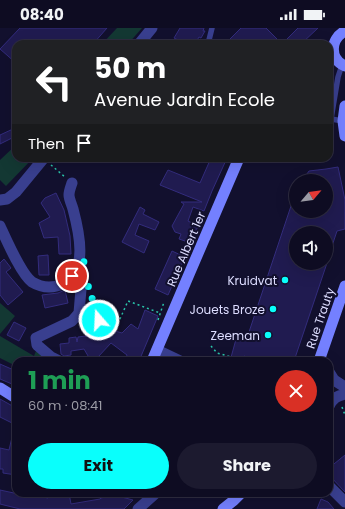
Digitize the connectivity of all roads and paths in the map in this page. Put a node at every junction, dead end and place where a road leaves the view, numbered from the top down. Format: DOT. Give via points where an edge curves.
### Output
graph roads {
  1 [pos="152,28"];
  2 [pos="212,28"];
  3 [pos="345,31"];
  4 [pos="142,40"];
  5 [pos="209,40"];
  6 [pos="333,41"];
  7 [pos="333,53"];
  8 [pos="344,69"];
  9 [pos="345,106"];
  10 [pos="333,107"];
  11 [pos="333,119"];
  12 [pos="343,121"];
  13 [pos="345,136"];
  14 [pos="46,162"];
  15 [pos="48,162"];
  16 [pos="237,162"];
  17 [pos="61,173"];
  18 [pos="72,183"];
  19 [pos="0,200"];
  20 [pos="0,226"];
  21 [pos="78,264"];
  22 [pos="345,286"];
  23 [pos="91,296"];
  24 [pos="164,302"];
  25 [pos="160,313"];
  26 [pos="155,325"];
  27 [pos="211,346"];
  28 [pos="157,350"];
  29 [pos="52,357"];
  30 [pos="154,357"];
  31 [pos="172,357"];
  32 [pos="232,357"];
  33 [pos="322,357"];
  34 [pos="333,378"];
  35 [pos="345,387"];
  36 [pos="0,388"];
  37 [pos="345,394"];
  38 [pos="12,396"];
  39 [pos="333,400"];
  40 [pos="333,490"];
  41 [pos="152,497"];
  42 [pos="237,497"];
  43 [pos="345,502"];
  44 [pos="138,509"];
  45 [pos="223,509"];
  1 -- 4 [label="street"];
  2 -- 5 [label="lane"];
  3 -- 6 [label="main road"];
  7 -- 8 [label="main road"];
  8 -- 10 [label="lane" via="338,77"];
  9 -- 12 [label="main road"];
  11 -- 12 [label="lane"];
  12 -- 13 [label="main road"];
  14 -- 19 [label="street" via="16,192 7,199"];
  15 -- 17 [label="path"];
  16 -- 28 [label="main road, Rue Albert 1er"];
  18 -- 21 [label="street" via="69,194 80,247"];
  20 -- 21 [label="street" via="23,270 31,281 40,286 50,287 65,282 72,276"];
  21 -- 29 [label="street" via="81,267 79,313 72,321 36,338 36,345"];
  22 -- 33 [label="main road, Rue Trauty"];
  23 -- 25 [label="path" via="99,320 115,330 128,301"];
  24 -- 25 [label="path"];
  25 -- 26 [label="path"];
  27 -- 32 [label="path" via="217,353"];
  28 -- 30 [label="main road, Rue Albert 1er"];
  28 -- 31 [label="street"];
  34 -- 35 [label="street"];
  36 -- 38 [label="main road"];
  37 -- 39 [label="street"];
  40 -- 43 [label="street"];
  41 -- 44 [label="street"];
  42 -- 45 [label="main road"];
}
